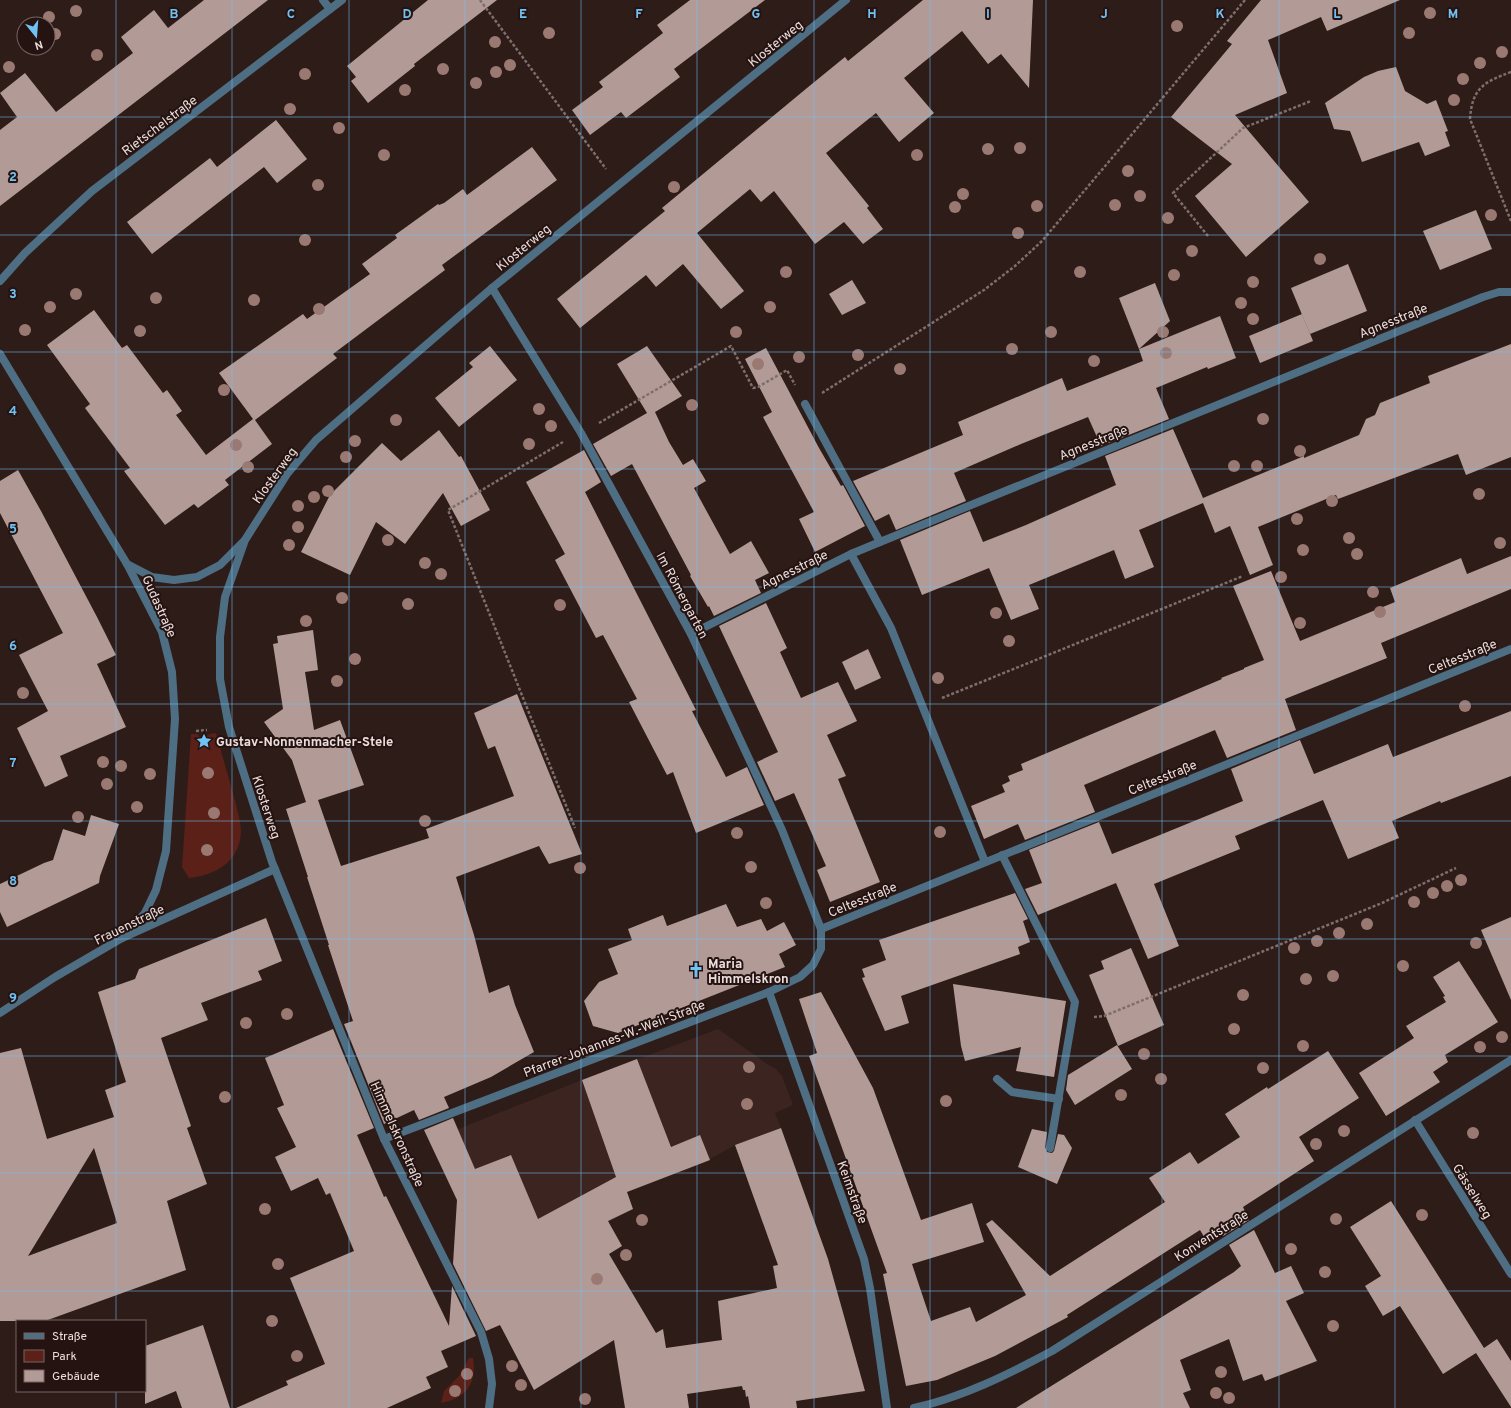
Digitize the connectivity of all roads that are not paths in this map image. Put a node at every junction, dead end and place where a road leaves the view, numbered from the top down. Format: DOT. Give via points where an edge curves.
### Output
graph roads {
  1 [pos="323,0"];
  2 [pos="342,0"];
  3 [pos="846,0"];
  4 [pos="330,9"];
  5 [pos="0,281"];
  6 [pos="492,288"];
  7 [pos="1511,292"];
  8 [pos="0,354"];
  9 [pos="805,404"];
  10 [pos="245,540"];
  11 [pos="880,542"];
  12 [pos="851,554"];
  13 [pos="127,564"];
  14 [pos="691,634"];
  15 [pos="1511,649"];
  16 [pos="1002,855"];
  17 [pos="985,862"];
  18 [pos="275,869"];
  19 [pos="822,929"];
  20 [pos="122,938"];
  21 [pos="769,992"];
  22 [pos="0,1013"];
  23 [pos="1511,1060"];
  24 [pos="997,1079"];
  25 [pos="1059,1099"];
  26 [pos="1415,1120"];
  27 [pos="384,1139"];
  28 [pos="1050,1148"];
  29 [pos="1511,1274"];
  30 [pos="489,1408"];
  31 [pos="886,1408"];
  32 [pos="914,1408"];
  1 -- 4 [label="street"];
  2 -- 4 [label="street, Rietschelstraße"];
  3 -- 6 [label="street, Klosterweg"];
  4 -- 5 [label="street, Rietschelstraße" via="92,191 25,252"];
  6 -- 10 [label="street, Klosterweg" via="316,440 287,474"];
  6 -- 14 [label="street, Im Römergarten" via="581,433"];
  7 -- 11 [label="street, Agnesstraße" via="1499,292 1483,297"];
  8 -- 13 [label="street, Gudastraße"];
  9 -- 11 [label="street"];
  10 -- 13 [label="street, Klosterweg" via="220,565 197,577 174,580 152,577"];
  10 -- 18 [label="street, Klosterweg" via="225,598 220,637 220,679 229,727"];
  11 -- 12 [label="street, Agnesstraße"];
  12 -- 14 [label="street, Agnesstraße"];
  12 -- 17 [label="street" via="891,628"];
  13 -- 20 [label="street, Gudastraße" via="162,632 172,672 175,719 166,851 156,890 145,913"];
  14 -- 19 [label="street, Im Römergarten" via="782,830"];
  15 -- 16 [label="street, Celtesstraße"];
  16 -- 17 [label="street, Celtesstraße"];
  16 -- 25 [label="street" via="1075,1002"];
  17 -- 19 [label="street, Celtesstraße"];
  18 -- 20 [label="street, Frauenstraße"];
  18 -- 27 [label="street, Himmelskronstraße"];
  19 -- 21 [label="street, Pfarrer-Johannes-W.-Weil-Straße" via="821,949 813,965 800,977"];
  20 -- 22 [label="street, Frauenstraße"];
  21 -- 27 [label="street, Pfarrer-Johannes-W.-Weil-Straße"];
  21 -- 31 [label="street, Keimstraße" via="864,1259"];
  23 -- 26 [label="street, Konventstraße"];
  24 -- 25 [label="street" via="1012,1092"];
  25 -- 28 [label="street"];
  26 -- 29 [label="street, Gässelweg"];
  26 -- 32 [label="street, Konventstraße" via="1052,1351 971,1391"];
  27 -- 30 [label="street, Himmelskronstraße" via="481,1332 491,1371"];
}
